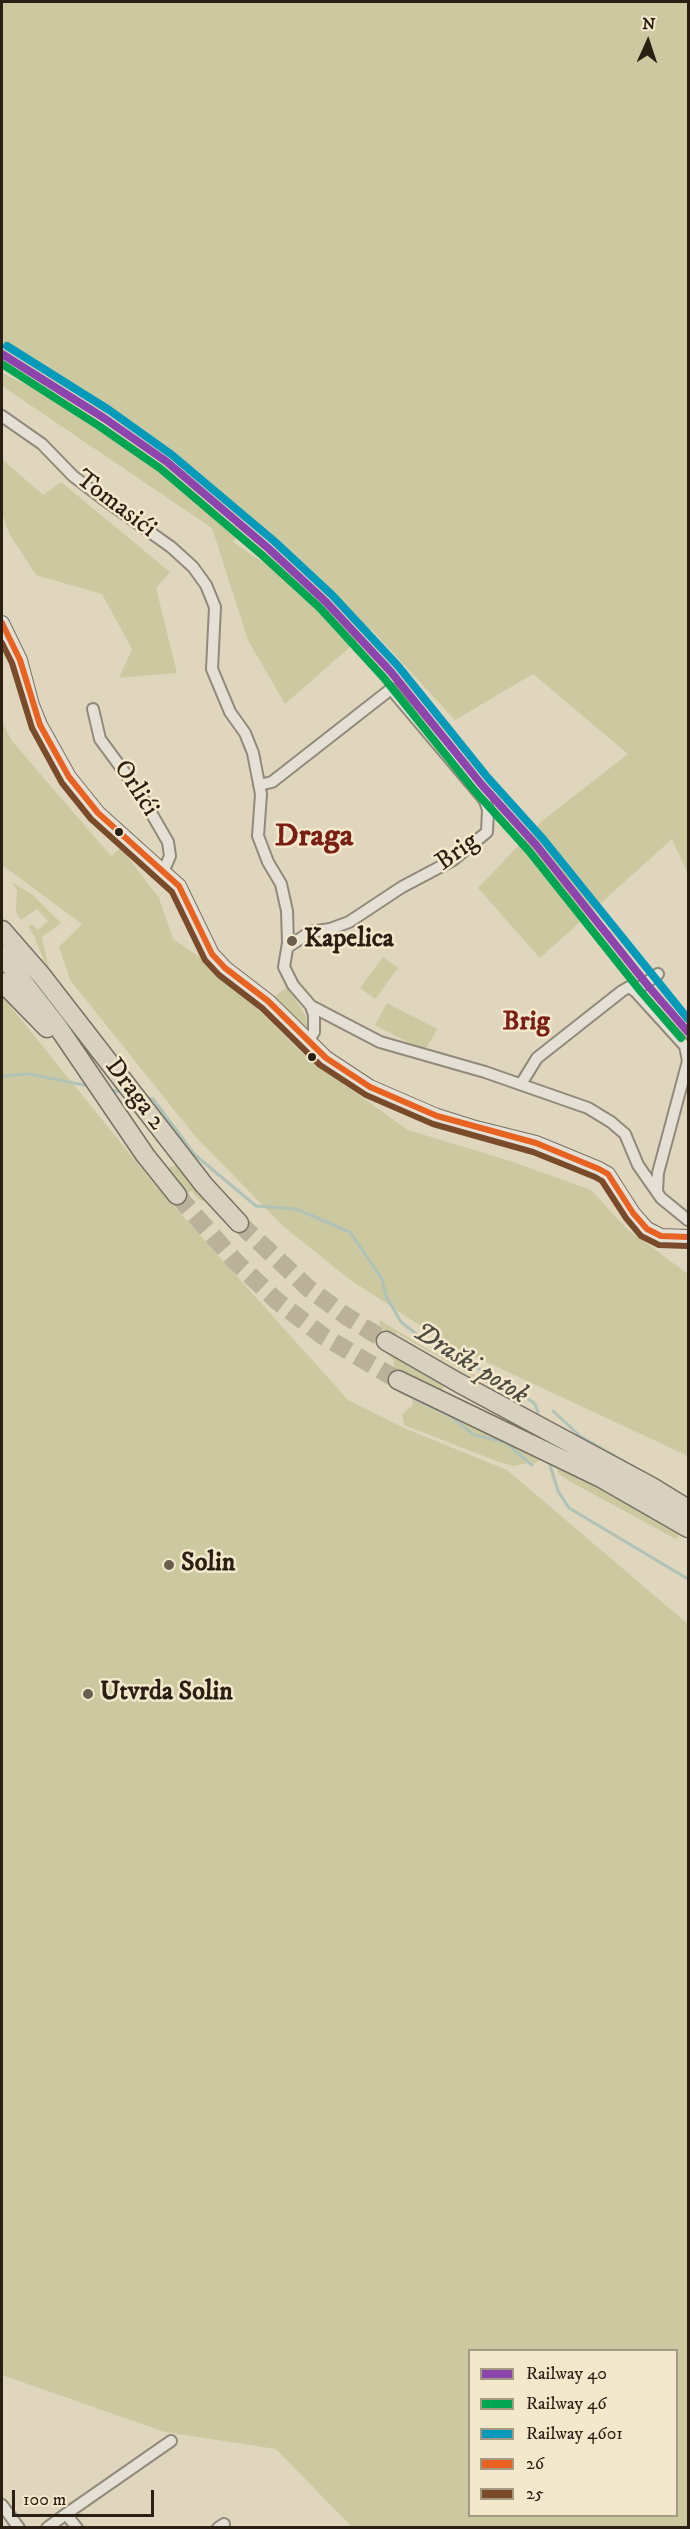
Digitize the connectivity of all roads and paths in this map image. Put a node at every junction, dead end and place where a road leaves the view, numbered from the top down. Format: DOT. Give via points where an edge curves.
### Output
graph roads {
  1 [pos="2,416"];
  2 [pos="2,623"];
  3 [pos="93,709"];
  4 [pos="259,785"];
  5 [pos="164,870"];
  6 [pos="2,918"];
  7 [pos="2,930"];
  8 [pos="288,948"];
  9 [pos="2,955"];
  10 [pos="35,968"];
  11 [pos="658,974"];
  12 [pos="2,982"];
  13 [pos="635,991"];
  14 [pos="311,1006"];
  15 [pos="308,1042"];
  16 [pos="521,1084"];
  17 [pos="107,1105"];
  18 [pos="657,1191"];
  19 [pos="177,1195"];
  20 [pos="688,1220"];
  21 [pos="239,1223"];
  22 [pos="688,1237"];
  23 [pos="386,1341"];
  24 [pos="398,1380"];
  25 [pos="688,1509"];
  26 [pos="688,1528"];
  27 [pos="171,2441"];
  28 [pos="2,2505"];
  29 [pos="66,2514"];
  30 [pos="19,2528"];
  31 [pos="47,2528"];
  32 [pos="77,2528"];
  1 -- 4 [label="street, Tomasići" via="36,439 80,482 185,559 206,585 215,607 212,669 230,712 249,742"];
  2 -- 5 [label="street, Orlići" via="21,660 40,725 69,777 98,813"];
  3 -- 5 [label="street, Orlići" via="100,740 139,792 168,842 170,856"];
  4 -- 8 [label="street" via="258,836 283,890"];
  4 -- 8 [label="street, Brig" via="272,782 391,689 477,791 488,810 487,832 453,860 349,922 310,932"];
  5 -- 15 [label="street, Orlići" via="188,900 219,963 268,1001"];
  6 -- 10 [label="highway" via="20,939"];
  7 -- 10 [label="highway"];
  8 -- 14 [label="street" via="284,960 286,974"];
  9 -- 17 [label="highway" via="46,1011"];
  10 -- 21 [label="highway, Draga 2" via="165,1136"];
  11 -- 13 [label="street"];
  12 -- 17 [label="highway" via="53,1035"];
  13 -- 16 [label="street" via="629,987 622,990 537,1058"];
  13 -- 18 [label="street" via="685,1046 688,1061 658,1173"];
  14 -- 15 [label="street" via="315,1024"];
  14 -- 16 [label="street" via="380,1042"];
  15 -- 22 [label="street" via="370,1087 410,1106 536,1143 608,1174 647,1229 661,1236"];
  16 -- 18 [label="street" via="588,1108 611,1122 625,1134"];
  17 -- 19 [label="highway"];
  18 -- 20 [label="street"];
  23 -- 25 [label="highway"];
  24 -- 26 [label="highway" via="601,1478"];
  27 -- 29 [label="street"];
  28 -- 30 [label="street"];
  29 -- 31 [label="street"];
  29 -- 32 [label="street"];
}
